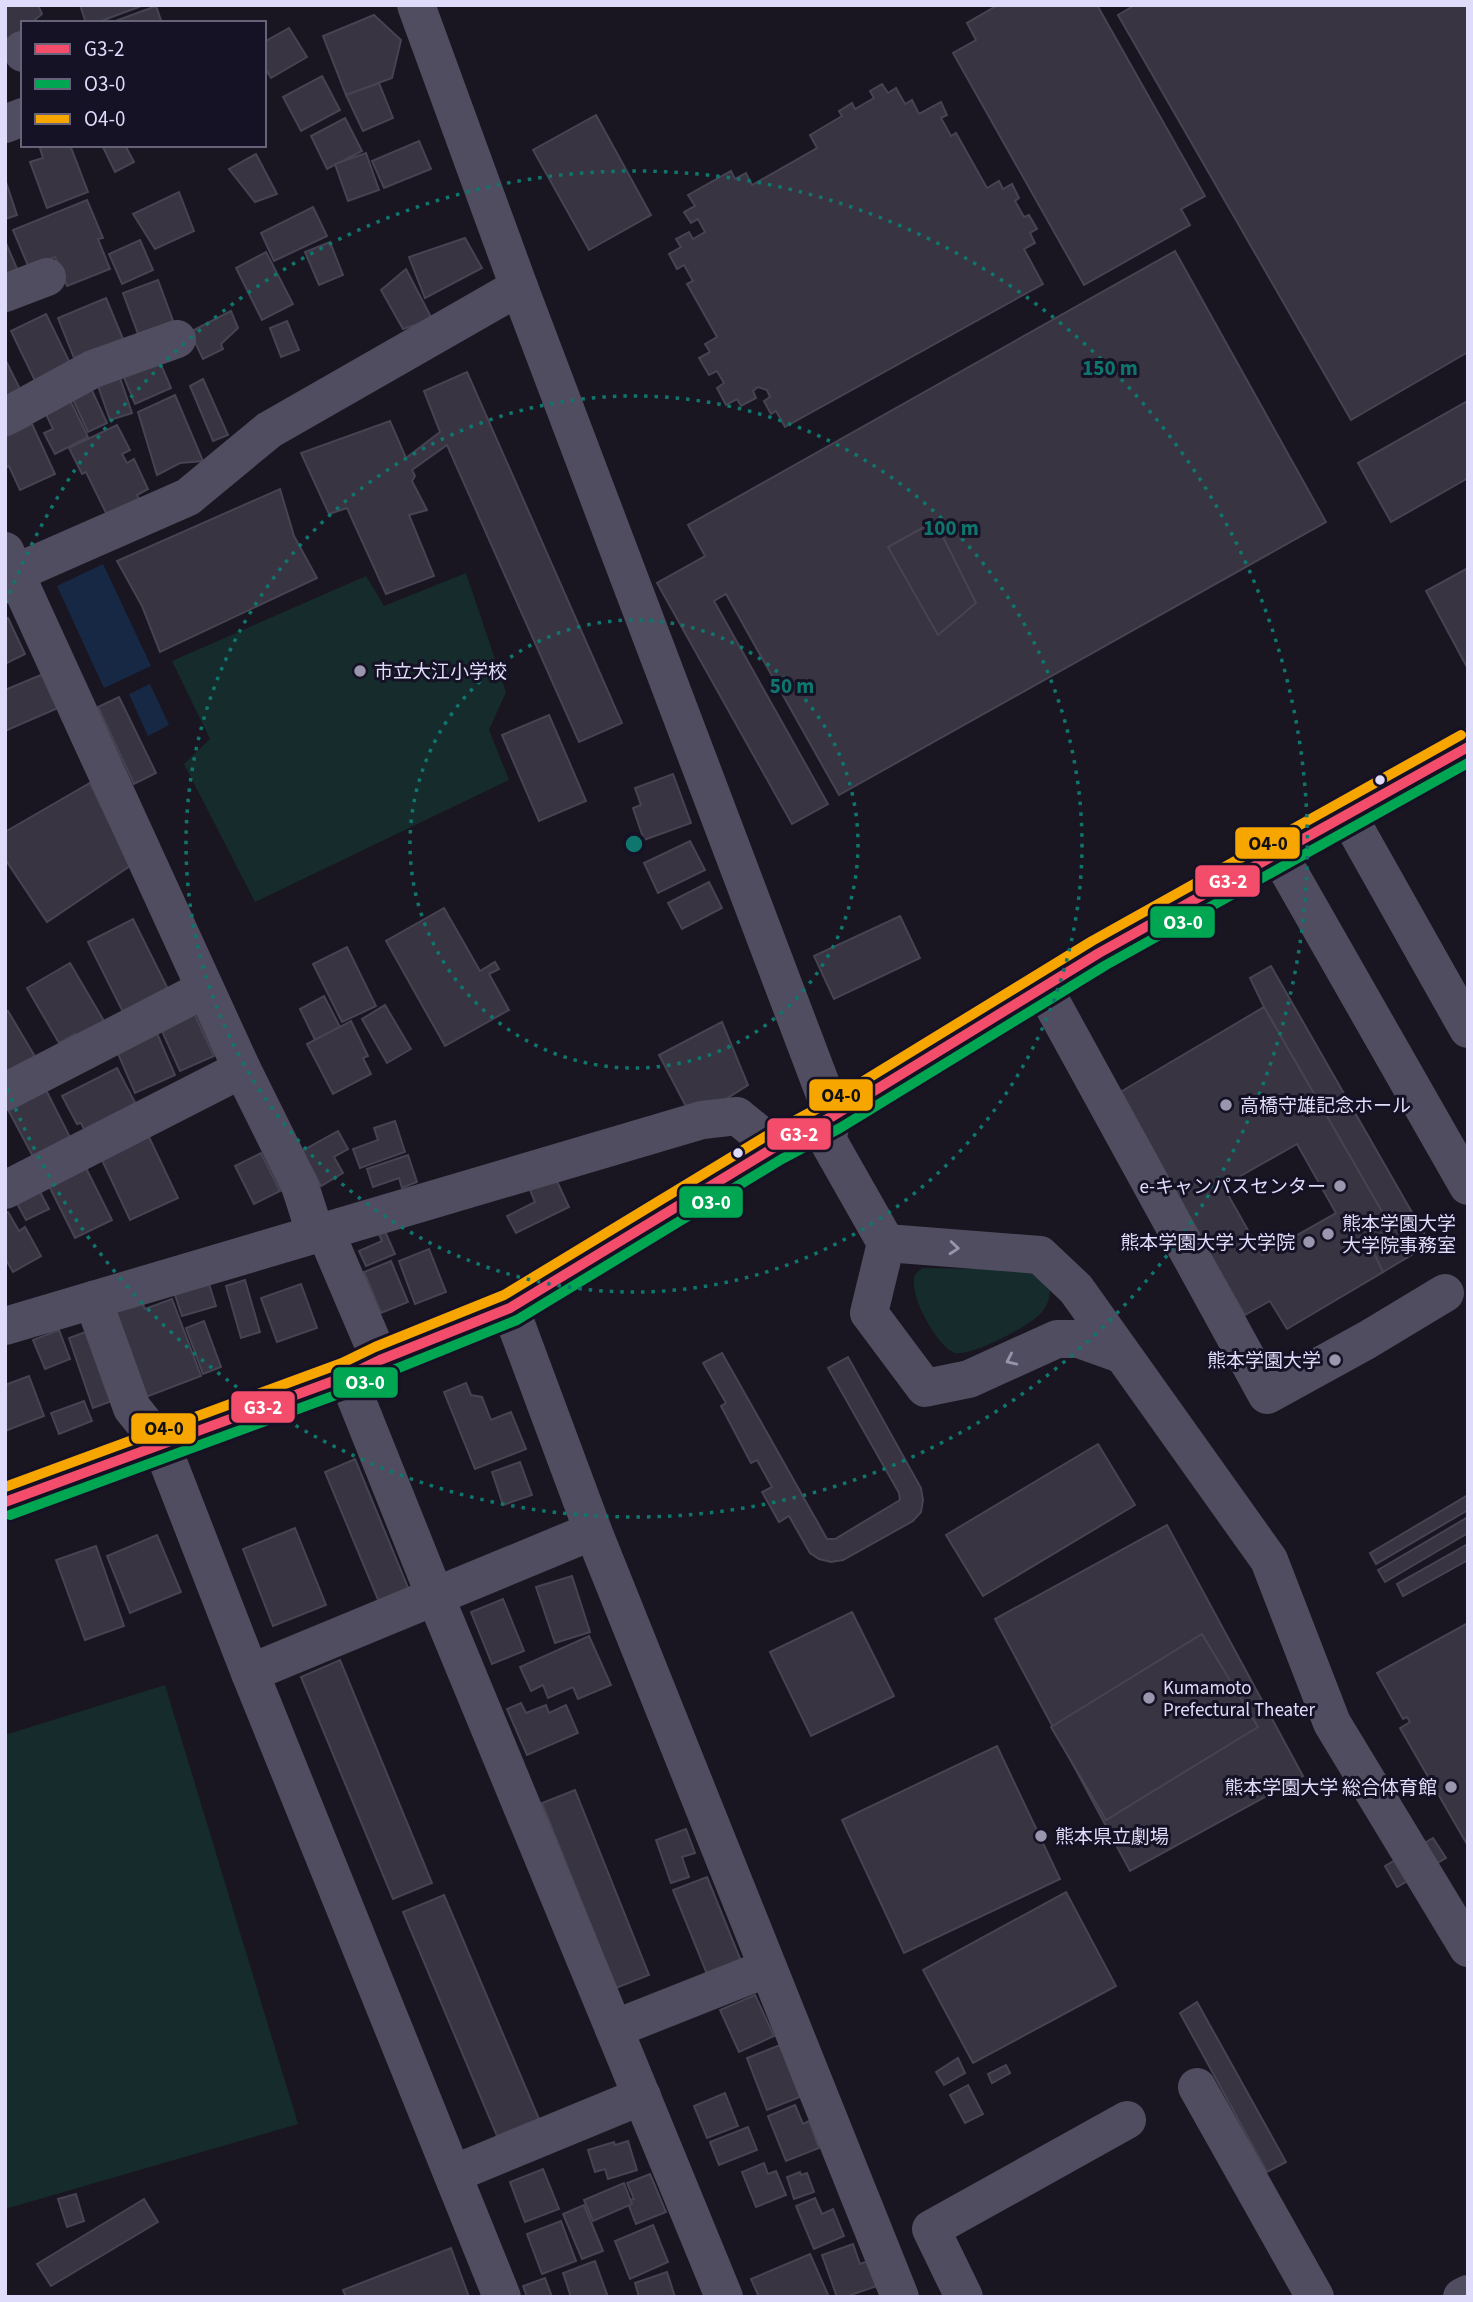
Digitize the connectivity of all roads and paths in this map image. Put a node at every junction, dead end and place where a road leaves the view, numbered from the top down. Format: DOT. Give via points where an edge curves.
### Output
graph roads {
  1 [pos="416,5"];
  2 [pos="47,277"];
  3 [pos="519,287"];
  4 [pos="5,293"];
  5 [pos="177,339"];
  6 [pos="5,417"];
  7 [pos="8,558"];
  8 [pos="1468,747"];
  9 [pos="1347,814"];
  10 [pos="1278,853"];
  11 [pos="1043,987"];
  12 [pos="205,989"];
  13 [pos="1468,1029"];
  14 [pos="242,1069"];
  15 [pos="5,1092"];
  16 [pos="833,1116"];
  17 [pos="775,1147"];
  18 [pos="1468,1186"];
  19 [pos="5,1190"];
  20 [pos="320,1234"];
  21 [pos="886,1242"];
  22 [pos="1064,1278"];
  23 [pos="1445,1293"];
  24 [pos="93,1300"];
  25 [pos="510,1308"];
  26 [pos="5,1326"];
  27 [pos="1057,1339"];
  28 [pos="1121,1354"];
  29 [pos="364,1368"];
  30 [pos="161,1444"];
  31 [pos="5,1502"];
  32 [pos="593,1531"];
  33 [pos="435,1597"];
  34 [pos="250,1673"];
  35 [pos="1468,1948"];
  36 [pos="768,1968"];
  37 [pos="614,2029"];
  38 [pos="1197,2087"];
  39 [pos="642,2096"];
  40 [pos="1127,2120"];
  41 [pos="453,2174"];
  42 [pos="1468,2294"];
  43 [pos="502,2297"];
  44 [pos="724,2297"];
  45 [pos="900,2297"];
  46 [pos="964,2297"];
  47 [pos="1315,2297"];
  48 [pos="1462,2297"];
  1 -- 3 [label="street"];
  2 -- 4 [label="street"];
  3 -- 7 [label="street" via="269,430 188,497"];
  3 -- 16 [label="street"];
  5 -- 6 [label="street" via="93,369"];
  7 -- 12 [label="street"];
  8 -- 9 [label="street"];
  9 -- 10 [label="street"];
  9 -- 13 [label="street"];
  10 -- 11 [label="street"];
  10 -- 18 [label="street"];
  11 -- 16 [label="street"];
  11 -- 23 [label="street" via="1267,1395"];
  12 -- 14 [label="street"];
  12 -- 15 [label="street"];
  14 -- 19 [label="street"];
  14 -- 20 [label="street"];
  16 -- 17 [label="street"];
  16 -- 21 [label="street" via="828,1139"];
  17 -- 20 [label="street" via="737,1116 702,1120"];
  17 -- 25 [label="street"];
  20 -- 24 [label="street"];
  20 -- 29 [label="street" via="331,1245"];
  21 -- 22 [label="street, one-way" via="1040,1255"];
  27 -- 21 [label="street, one-way" via="969,1379 925,1388 869,1313"];
  22 -- 27 [label="street"];
  22 -- 28 [label="street"];
  24 -- 26 [label="street"];
  24 -- 30 [label="street" via="132,1408"];
  25 -- 29 [label="street"];
  25 -- 32 [label="street"];
  27 -- 28 [label="street" via="1079,1339"];
  28 -- 35 [label="street" via="1269,1560 1332,1723"];
  29 -- 30 [label="street"];
  29 -- 33 [label="street"];
  30 -- 31 [label="street"];
  30 -- 34 [label="street"];
  32 -- 33 [label="street"];
  32 -- 36 [label="street"];
  33 -- 34 [label="street"];
  33 -- 37 [label="street"];
  34 -- 41 [label="street"];
  36 -- 37 [label="street"];
  36 -- 45 [label="street"];
  37 -- 39 [label="street"];
  38 -- 47 [label="street"];
  39 -- 41 [label="street"];
  39 -- 44 [label="street"];
  40 -- 46 [label="street" via="931,2229"];
  41 -- 43 [label="street"];
  42 -- 48 [label="street"];
}
